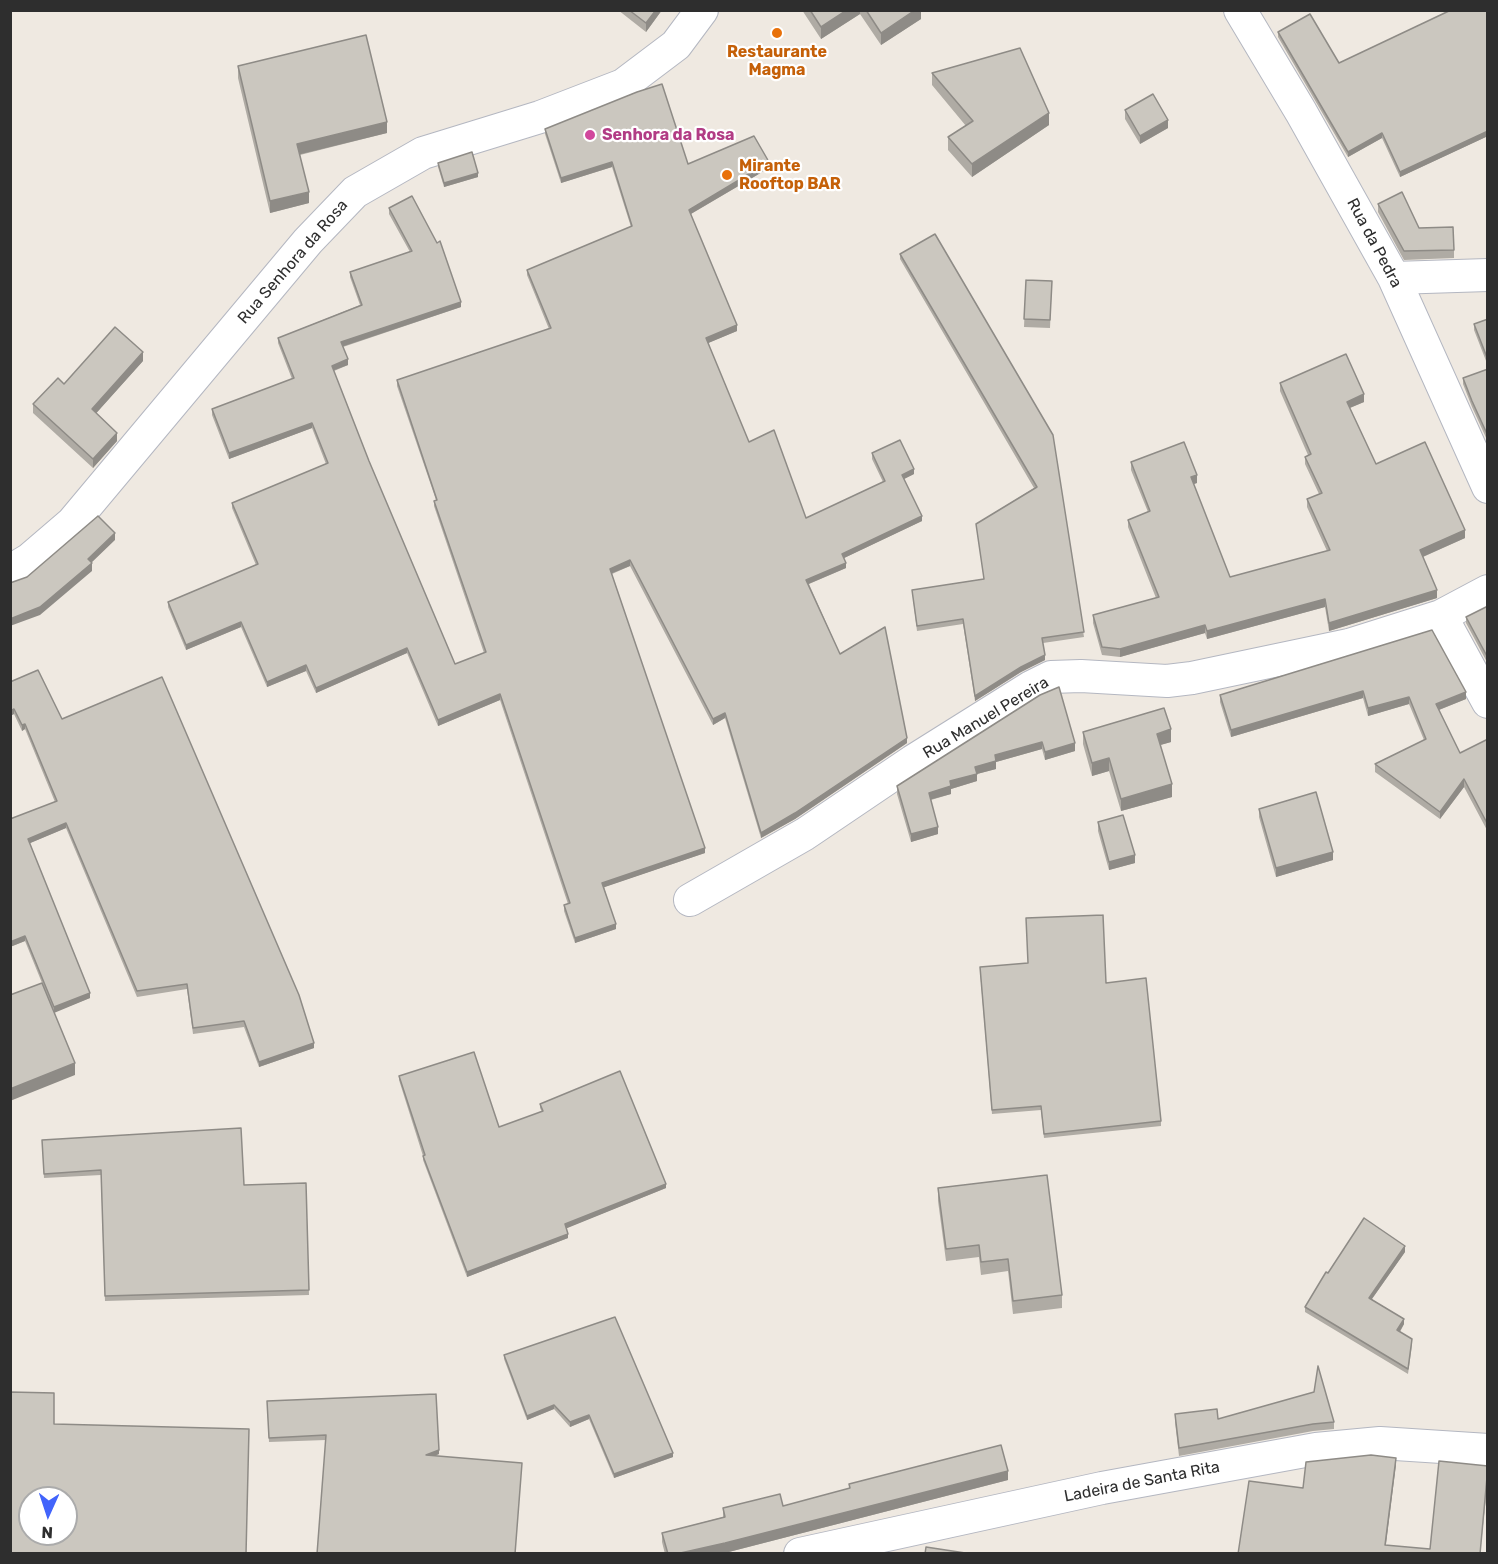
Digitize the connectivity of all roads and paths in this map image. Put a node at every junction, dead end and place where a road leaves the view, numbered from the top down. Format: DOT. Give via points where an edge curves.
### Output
graph roads {
  1 [pos="702,10"];
  2 [pos="1240,10"];
  3 [pos="1488,274"];
  4 [pos="1394,278"];
  5 [pos="1488,487"];
  6 [pos="10,571"];
  7 [pos="1488,591"];
  8 [pos="1441,616"];
  9 [pos="1488,702"];
  10 [pos="690,900"];
  11 [pos="1488,1450"];
  12 [pos="800,1554"];
  1 -- 6 [label="street, Rua Senhora da Rosa" via="676,45 623,85 540,117 423,153 355,192 308,241 72,523"];
  2 -- 4 [label="street, Rua da Pedra"];
  3 -- 4 [label="street"];
  4 -- 5 [label="street, Rua da Pedra"];
  7 -- 8 [label="street, Rua Manuel Pereira"];
  8 -- 9 [label="street"];
  8 -- 10 [label="street, Rua Manuel Pereira" via="1349,645 1192,678 1167,681 1051,677 913,761 805,834"];
  11 -- 12 [label="street, Ladeira de Santa Rita" via="1380,1443 1316,1449 1102,1488"];
}
